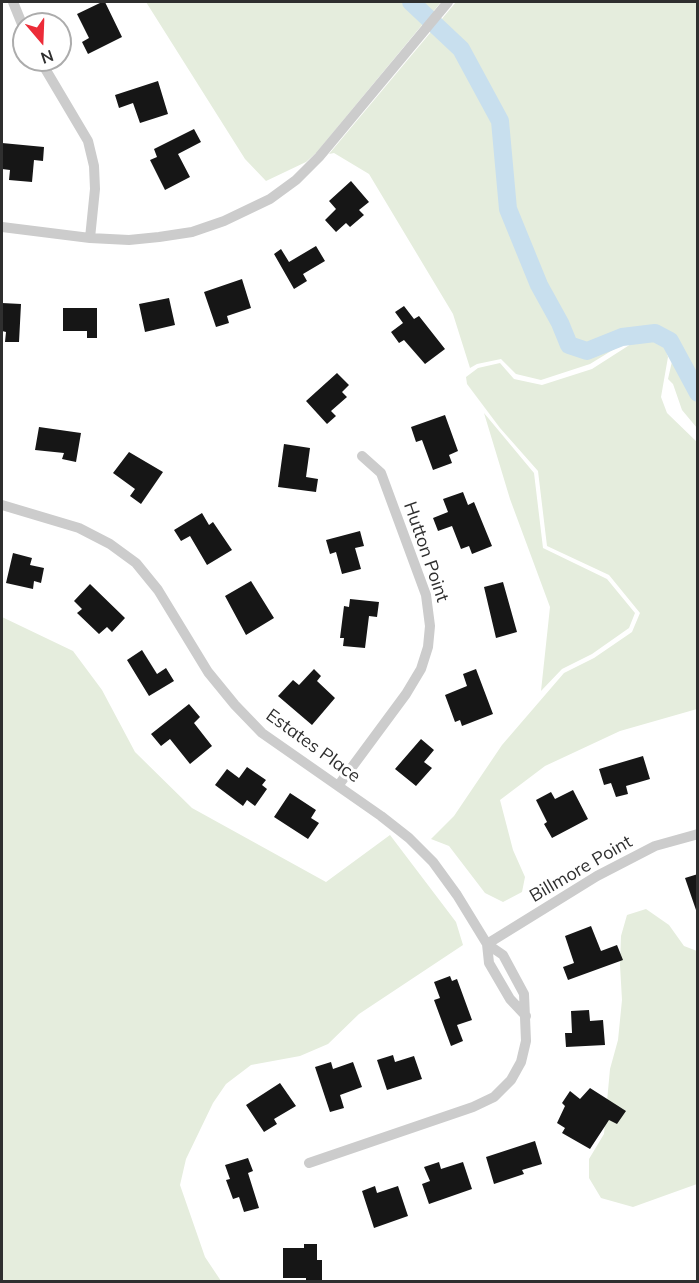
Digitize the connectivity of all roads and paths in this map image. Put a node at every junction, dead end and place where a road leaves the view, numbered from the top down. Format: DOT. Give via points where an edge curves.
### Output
graph roads {
  1 [pos="448,2"];
  2 [pos="47,72"];
  3 [pos="2,227"];
  4 [pos="90,238"];
  5 [pos="362,456"];
  6 [pos="2,505"];
  7 [pos="338,786"];
  8 [pos="698,834"];
  9 [pos="486,944"];
  10 [pos="526,1016"];
  11 [pos="309,1163"];
  1 -- 4 [label="street" via="319,157 270,199 192,232 129,240"];
  2 -- 4 [label="street" via="88,141 95,189"];
  3 -- 4 [label="street"];
  5 -- 7 [label="street, Hutton Point" via="381,473 426,595 430,626 421,669"];
  6 -- 7 [label="street, Estates Place" via="79,528 136,563 158,590 208,672 235,705 262,733"];
  7 -- 9 [label="street, Estates Place" via="409,838 433,862 458,895"];
  8 -- 9 [label="street, Billmore Point" via="640,854 597,876"];
  9 -- 10 [label="street, Estates Place" via="489,963 510,999"];
  9 -- 10 [label="street, Estates Place" via="503,955 524,994"];
  10 -- 11 [label="street, Estates Place" via="521,1062 511,1080 494,1096 473,1107"];
}
